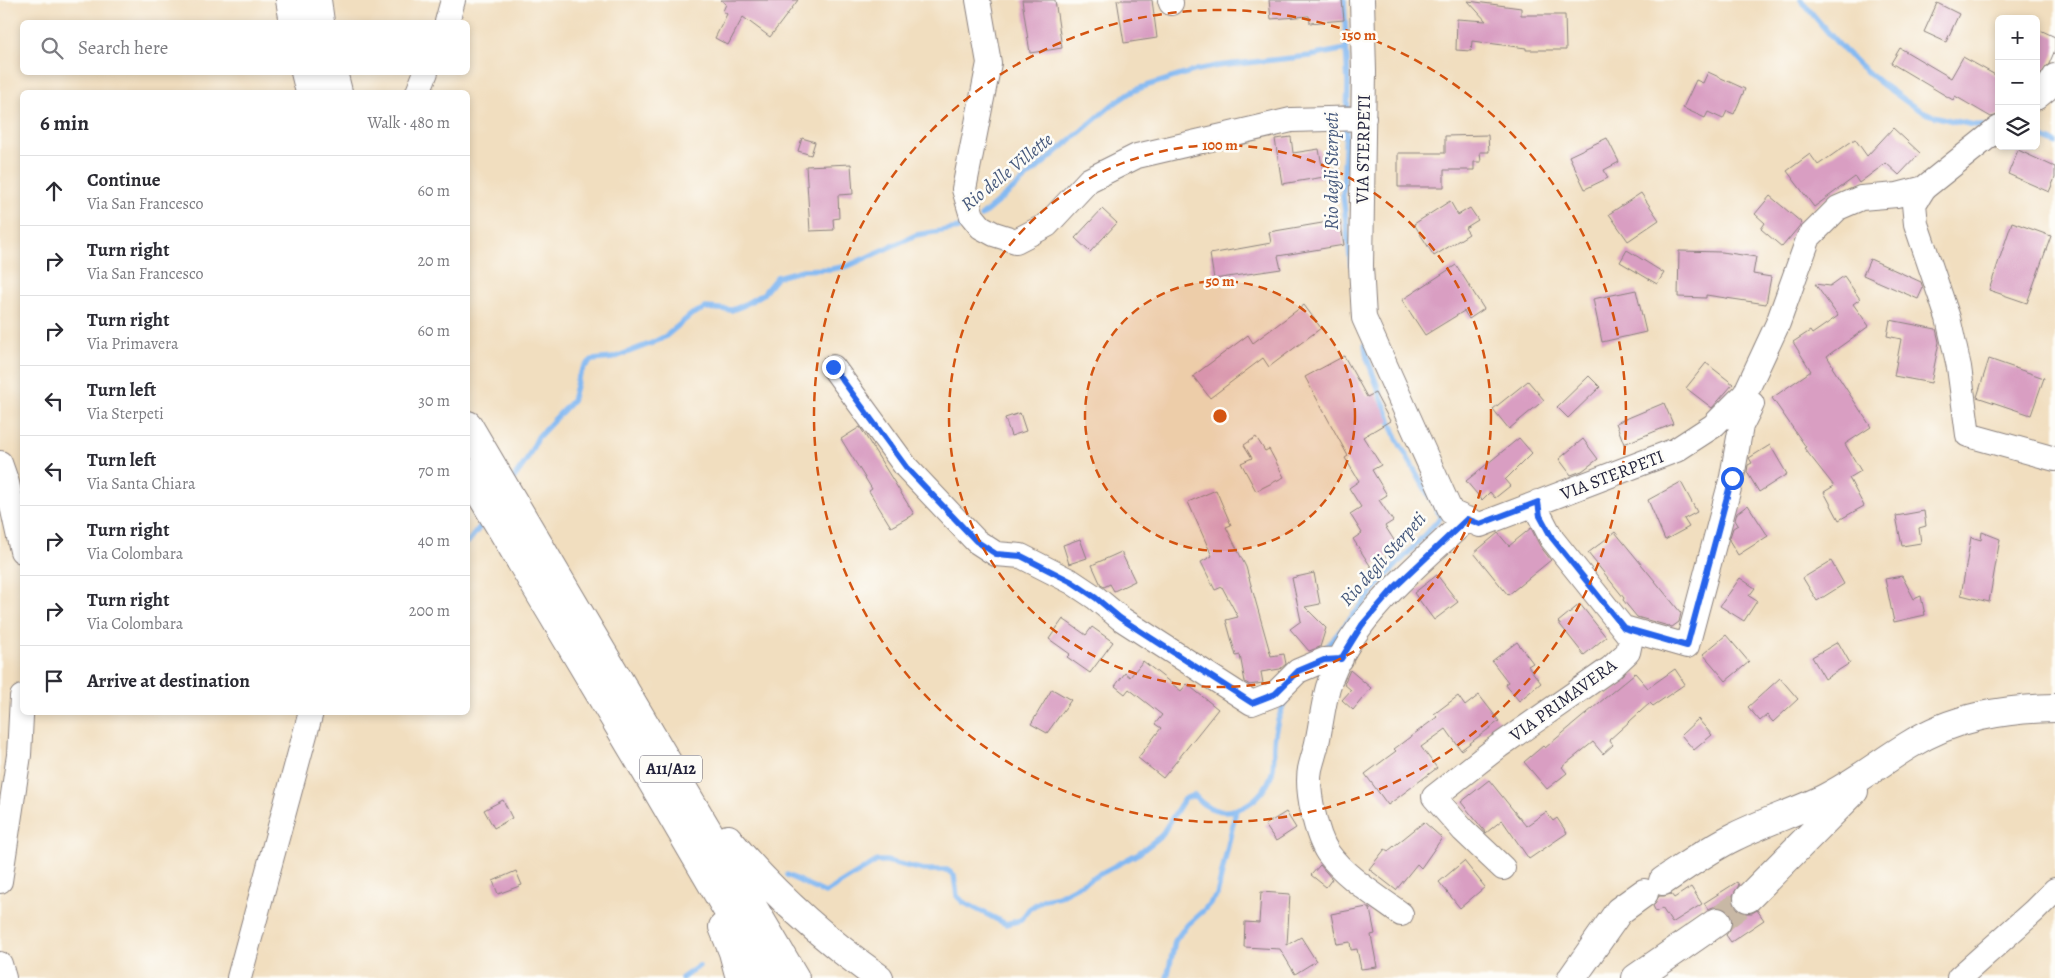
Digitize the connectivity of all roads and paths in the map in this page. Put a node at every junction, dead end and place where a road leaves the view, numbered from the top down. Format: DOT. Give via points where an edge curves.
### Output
graph roads {
  1 [pos="290,0"];
  2 [pos="317,0"];
  3 [pos="452,0"];
  4 [pos="978,0"];
  5 [pos="1362,0"];
  6 [pos="294,20"];
  7 [pos="320,20"];
  8 [pos="447,20"];
  9 [pos="306,75"];
  10 [pos="334,75"];
  11 [pos="425,75"];
  12 [pos="2055,76"];
  13 [pos="310,90"];
  14 [pos="338,90"];
  15 [pos="419,90"];
  16 [pos="2040,95"];
  17 [pos="1352,118"];
  18 [pos="1995,132"];
  19 [pos="1924,188"];
  20 [pos="833,367"];
  21 [pos="1752,404"];
  22 [pos="470,429"];
  23 [pos="2055,459"];
  24 [pos="0,463"];
  25 [pos="470,476"];
  26 [pos="1538,502"];
  27 [pos="1467,519"];
  28 [pos="20,542"];
  29 [pos="543,577"];
  30 [pos="1624,628"];
  31 [pos="1341,659"];
  32 [pos="2055,708"];
  33 [pos="21,715"];
  34 [pos="311,715"];
  35 [pos="1878,766"];
  36 [pos="660,772"];
  37 [pos="1503,868"];
  38 [pos="0,881"];
  39 [pos="2055,890"];
  40 [pos="1748,898"];
  41 [pos="1401,914"];
  42 [pos="1717,922"];
  43 [pos="0,964"];
  44 [pos="784,975"];
  45 [pos="4,978"];
  46 [pos="239,978"];
  47 [pos="740,978"];
  48 [pos="879,978"];
  49 [pos="1572,978"];
  50 [pos="1636,978"];
  51 [pos="1959,978"];
  1 -- 6 [label="highway"];
  2 -- 7 [label="highway"];
  3 -- 8 [label="street"];
  4 -- 17 [label="street" via="989,64 964,189 976,222 994,234 1016,242 1046,226 1088,180 1137,156 1291,120"];
  5 -- 17 [label="street, VIA STERPETI"];
  9 -- 13 [label="highway"];
  10 -- 14 [label="highway"];
  11 -- 15 [label="street"];
  12 -- 16 [label="street"];
  17 -- 27 [label="street, VIA STERPETI" via="1364,318 1451,512"];
  18 -- 19 [label="street, VIA STERPETI"];
  19 -- 23 [label="street" via="1914,204 1916,224 1948,318 1959,367 1968,435"];
  19 -- 26 [label="street, VIA STERPETI" via="1897,195 1861,198 1838,208 1809,237 1778,323 1745,394 1714,426 1676,450"];
  20 -- 31 [label="street" via="906,467 976,541 996,554 1021,556 1072,582 1120,618 1252,703 1275,694 1305,669 1324,660"];
  21 -- 30 [label="street" via="1741,426 1732,478 1687,646"];
  22 -- 29 [label="highway, A11/A12"];
  24 -- 28 [label="street"];
  25 -- 29 [label="highway, A11/A12"];
  26 -- 27 [label="street, VIA STERPETI" via="1480,524"];
  26 -- 30 [label="street, VIA PRIMAVERA" via="1540,516 1552,538"];
  27 -- 31 [label="street" via="1394,588 1362,625"];
  29 -- 36 [label="highway, A11/A12"];
  30 -- 37 [label="street, VIA PRIMAVERA" via="1631,643 1628,652 1611,668 1434,796 1463,830"];
  31 -- 41 [label="street" via="1328,687 1310,770 1311,800 1327,852 1342,868"];
  32 -- 35 [label="highway" via="1996,712 1963,720 1910,744"];
  33 -- 38 [label="street" via="19,755"];
  34 -- 46 [label="street"];
  35 -- 40 [label="highway"];
  35 -- 49 [label="highway" via="1826,797 1733,838 1653,887 1620,911"];
  36 -- 44 [label="highway, A11/A12"];
  36 -- 47 [label="highway" via="733,952"];
  36 -- 48 [label="highway" via="796,912"];
  39 -- 51 [label="street"];
  42 -- 50 [label="highway"];
  43 -- 45 [label="street"];
}
